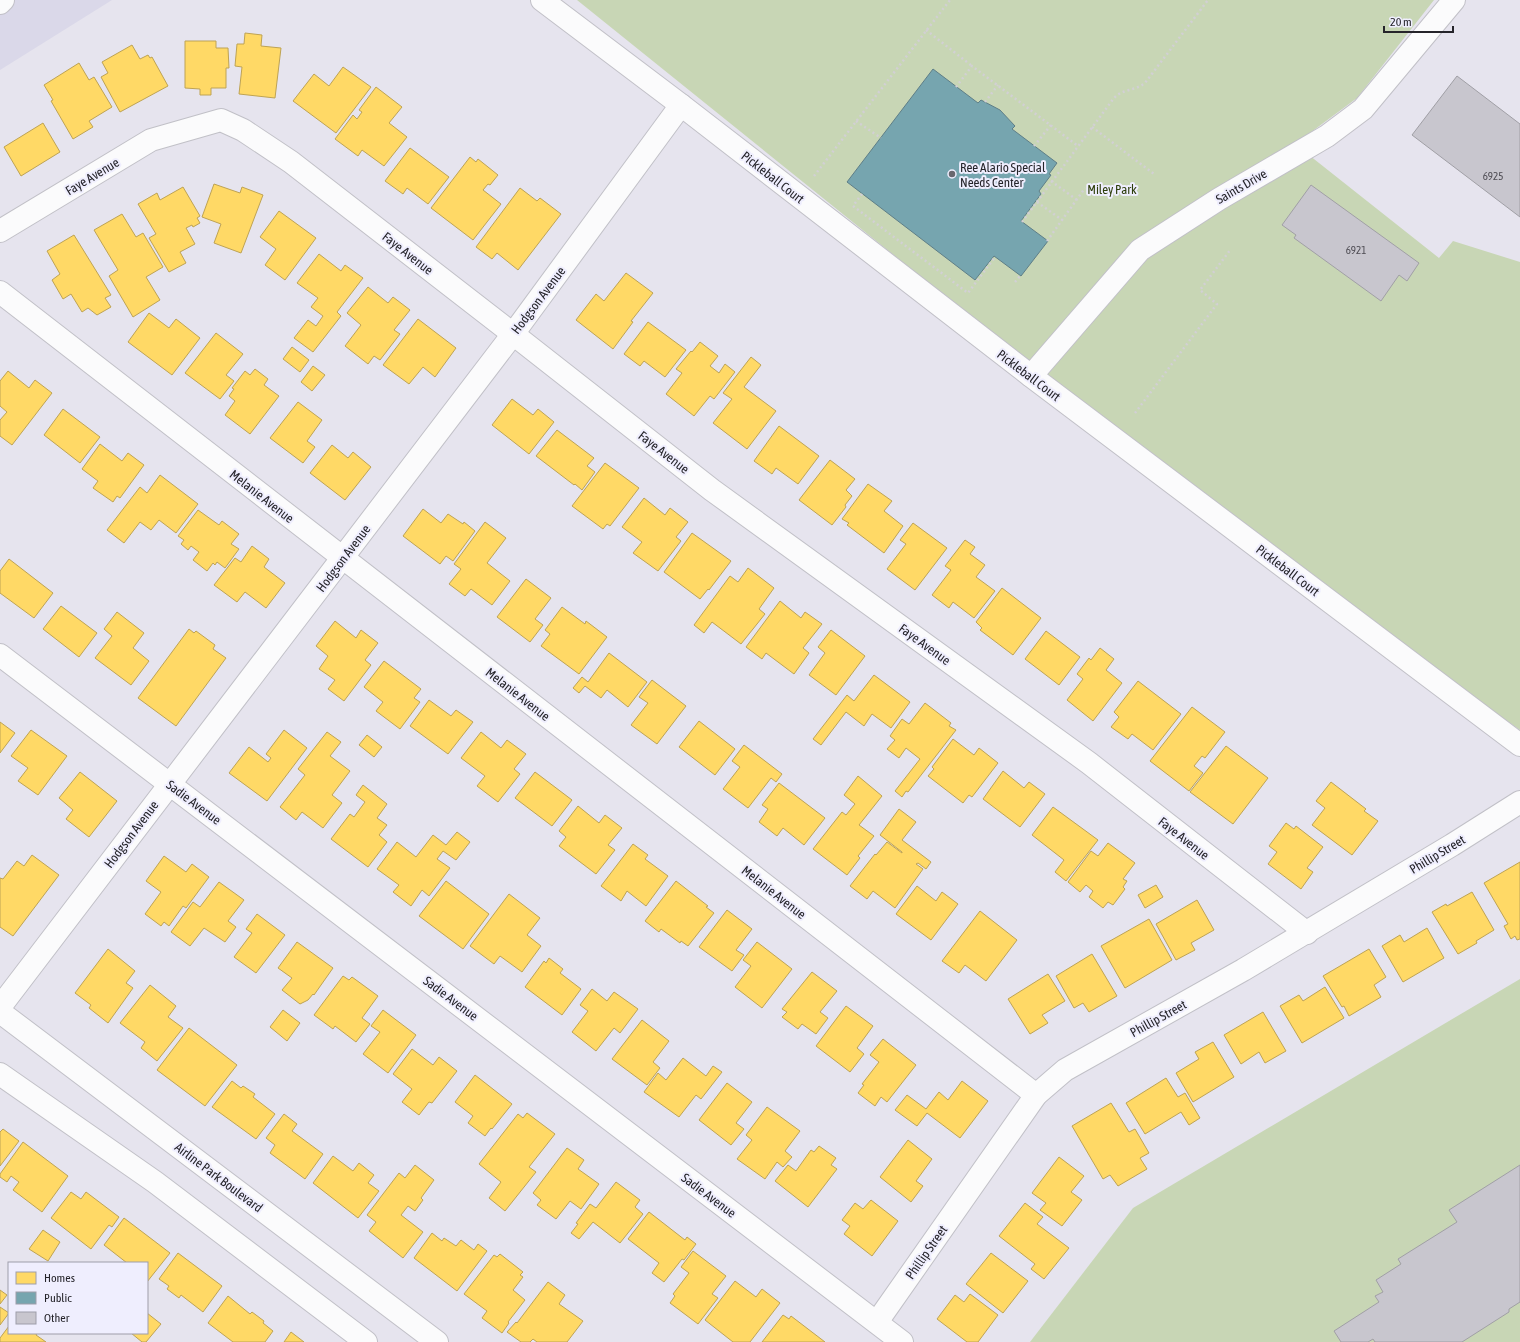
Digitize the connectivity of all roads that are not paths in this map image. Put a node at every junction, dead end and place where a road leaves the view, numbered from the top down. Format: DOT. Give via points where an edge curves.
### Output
graph roads {
  1 [pos="3,0"];
  2 [pos="542,0"];
  3 [pos="1454,0"];
  4 [pos="0,3"];
  5 [pos="681,105"];
  6 [pos="0,231"];
  7 [pos="0,292"];
  8 [pos="513,334"];
  9 [pos="1031,376"];
  10 [pos="342,559"];
  11 [pos="0,655"];
  12 [pos="1520,745"];
  13 [pos="169,784"];
  14 [pos="1520,802"];
  15 [pos="1306,933"];
  16 [pos="0,1007"];
  17 [pos="0,1012"];
  18 [pos="0,1074"];
  19 [pos="1036,1095"];
  20 [pos="877,1322"];
  21 [pos="366,1342"];
  22 [pos="438,1342"];
  23 [pos="902,1342"];
  1 -- 4 [label="street"];
  2 -- 5 [label="street, Pickleball Court"];
  3 -- 9 [label="street, Saints Drive" via="1364,109 1327,136 1219,199 1140,250"];
  5 -- 8 [label="street, Hodgson Avenue"];
  5 -- 9 [label="street, Pickleball Court"];
  6 -- 8 [label="street, Faye Avenue" via="151,140 221,120 243,130 291,162"];
  7 -- 10 [label="street, Melanie Avenue"];
  8 -- 10 [label="street, Hodgson Avenue"];
  8 -- 15 [label="street, Faye Avenue" via="712,490 1089,763"];
  9 -- 12 [label="street, Pickleball Court"];
  10 -- 13 [label="street, Hodgson Avenue"];
  10 -- 19 [label="street, Melanie Avenue"];
  11 -- 13 [label="street, Sadie Avenue"];
  13 -- 16 [label="street, Hodgson Avenue"];
  13 -- 20 [label="street, Sadie Avenue"];
  14 -- 15 [label="street, Phillip Street"];
  15 -- 19 [label="street, Phillip Street" via="1065,1070"];
  17 -- 22 [label="street, Airline Park Boulevard"];
  18 -- 21 [label="street" via="155,1182"];
  19 -- 20 [label="street, Phillip Street"];
  20 -- 23 [label="street, Sadie Avenue"];
}
